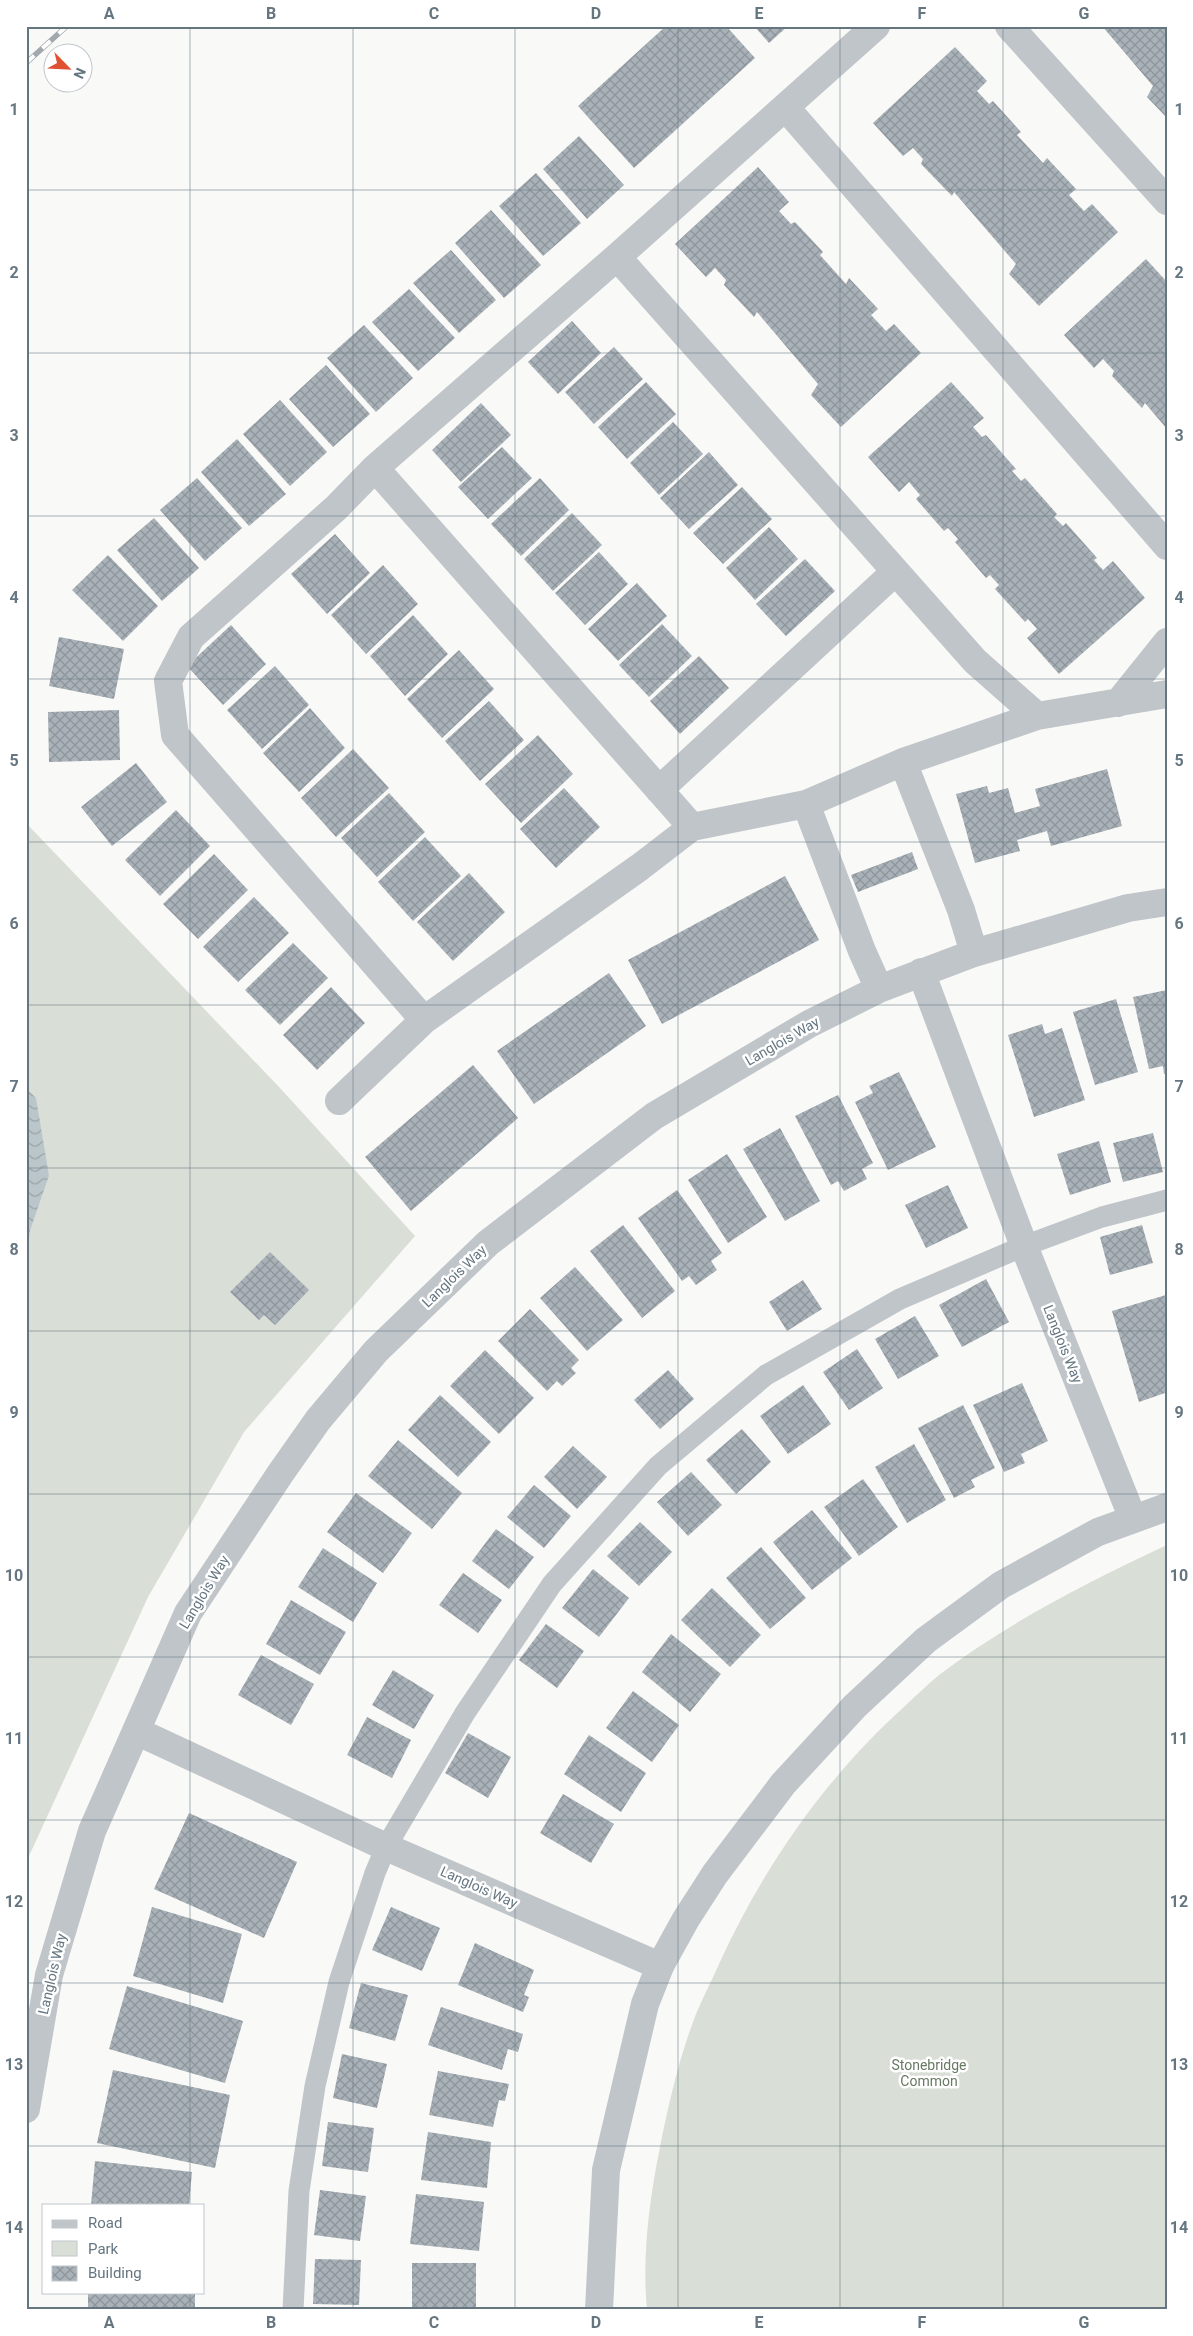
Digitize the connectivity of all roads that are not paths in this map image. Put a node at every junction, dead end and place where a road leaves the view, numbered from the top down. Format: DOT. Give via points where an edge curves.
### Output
graph roads {
  1 [pos="876,26"];
  2 [pos="1009,26"];
  3 [pos="786,108"];
  4 [pos="1167,201"];
  5 [pos="617,257"];
  6 [pos="375,468"];
  7 [pos="1167,546"];
  8 [pos="895,572"];
  9 [pos="1167,642"];
  10 [pos="1167,694"];
  11 [pos="1118,703"];
  12 [pos="1037,716"];
  13 [pos="904,762"];
  14 [pos="659,790"];
  15 [pos="806,804"];
  16 [pos="692,827"];
  17 [pos="1167,902"];
  18 [pos="974,953"];
  19 [pos="921,972"];
  20 [pos="879,989"];
  21 [pos="424,1020"];
  22 [pos="339,1101"];
  23 [pos="1167,1200"];
  24 [pos="1024,1246"];
  25 [pos="1167,1507"];
  26 [pos="1133,1519"];
  27 [pos="136,1731"];
  28 [pos="386,1847"];
  29 [pos="660,1966"];
  30 [pos="26,2109"];
  31 [pos="294,2310"];
  32 [pos="599,2310"];
  1 -- 3 [label="street"];
  2 -- 4 [label="street"];
  3 -- 5 [label="street"];
  3 -- 7 [label="street"];
  5 -- 6 [label="street"];
  5 -- 8 [label="street"];
  6 -- 14 [label="street"];
  6 -- 21 [label="street" via="336,508 191,637 168,681 175,735"];
  8 -- 12 [label="street" via="975,661"];
  8 -- 14 [label="street"];
  9 -- 11 [label="street"];
  10 -- 11 [label="street"];
  11 -- 12 [label="street"];
  12 -- 13 [label="street"];
  13 -- 15 [label="street"];
  13 -- 18 [label="street" via="961,910"];
  14 -- 16 [label="street"];
  15 -- 16 [label="street"];
  15 -- 20 [label="street"];
  16 -- 21 [label="street"];
  17 -- 18 [label="street, Langlois Way" via="1128,908"];
  18 -- 19 [label="street, Langlois Way"];
  19 -- 20 [label="street, Langlois Way"];
  19 -- 24 [label="street, Langlois Way"];
  20 -- 27 [label="street, Langlois Way" via="809,1024 654,1116 488,1243 376,1351 313,1428 188,1614"];
  21 -- 22 [label="street"];
  23 -- 24 [label="lane" via="1102,1217"];
  24 -- 26 [label="street, Langlois Way"];
  24 -- 28 [label="lane" via="900,1300 766,1375 658,1466 552,1584 466,1713"];
  25 -- 26 [label="street"];
  26 -- 29 [label="street" via="1098,1532 1001,1585 926,1640 855,1706 782,1784 715,1874"];
  27 -- 28 [label="street, Langlois Way"];
  27 -- 30 [label="street, Langlois Way" via="92,1831 49,1975"];
  28 -- 29 [label="street, Langlois Way"];
  28 -- 31 [label="lane" via="339,1982 315,2086 300,2191"];
  29 -- 32 [label="street" via="645,2004 606,2170"];
}
